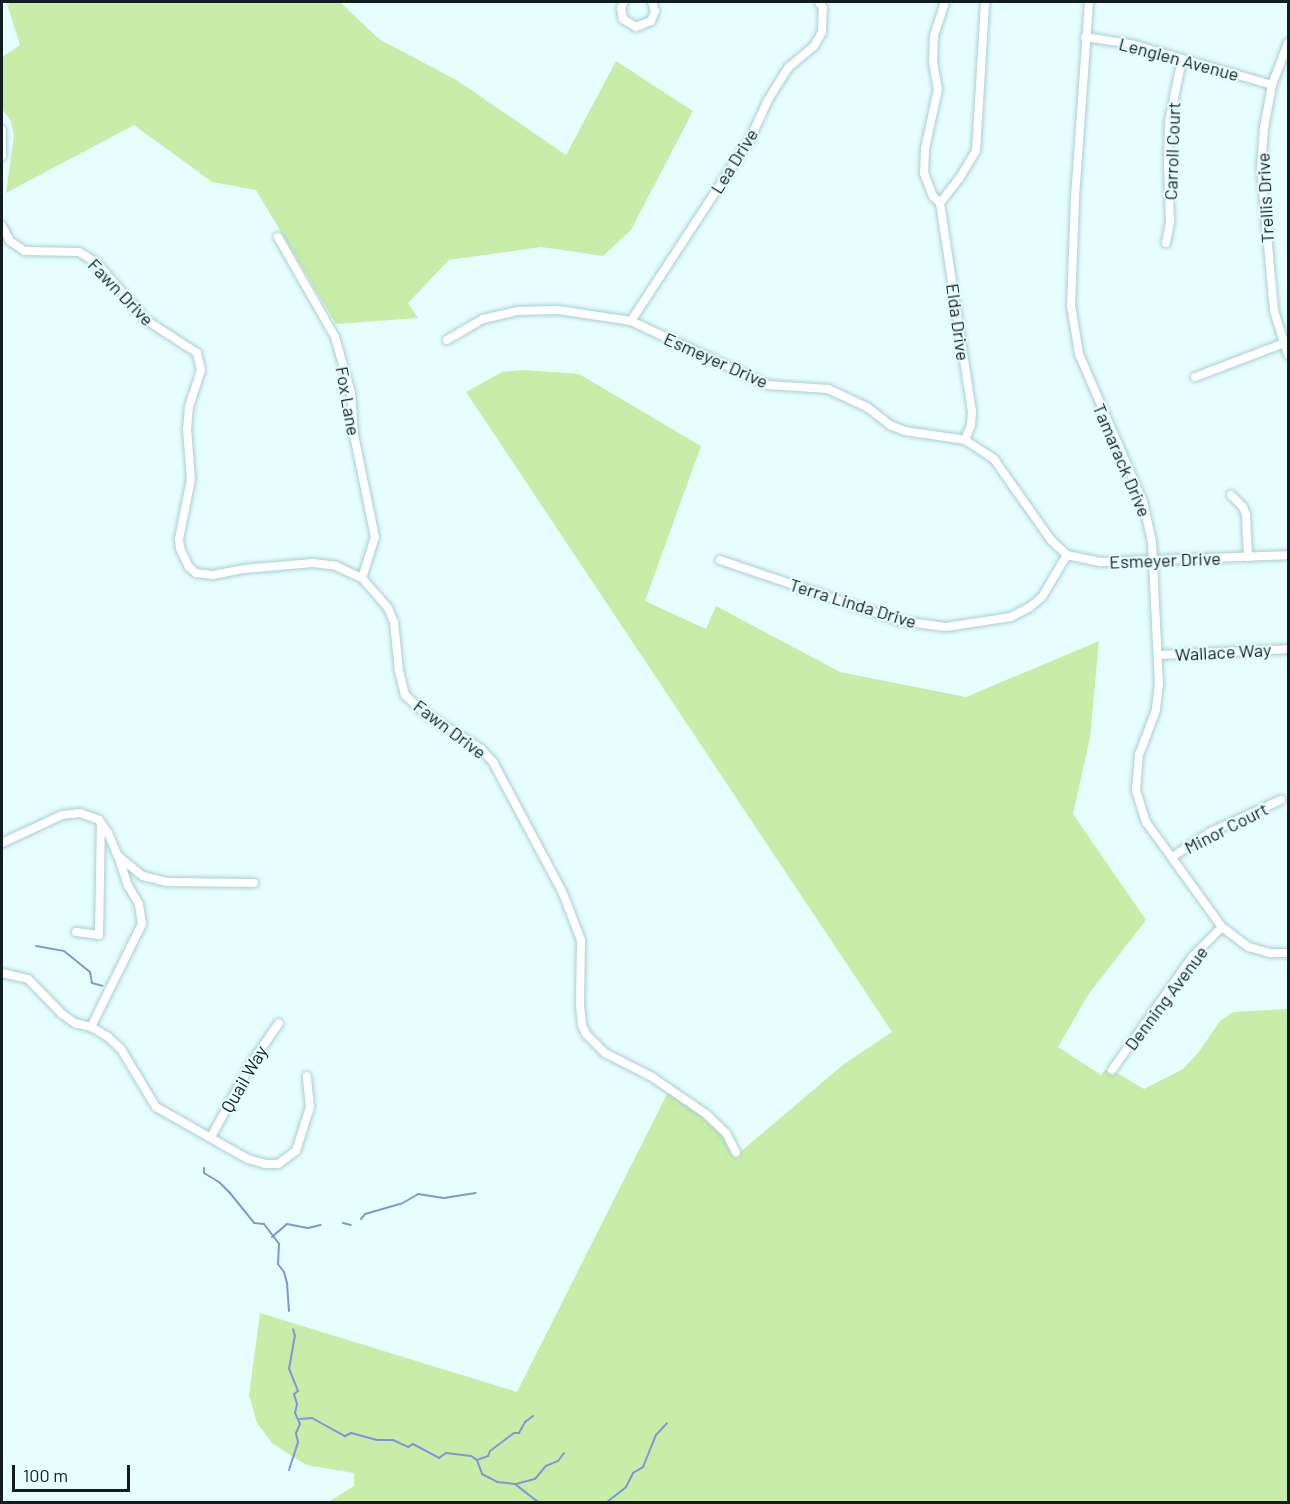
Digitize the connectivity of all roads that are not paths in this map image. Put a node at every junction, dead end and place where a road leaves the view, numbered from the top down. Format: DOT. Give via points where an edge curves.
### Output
graph roads {
  1 [pos="624,2"];
  2 [pos="652,2"];
  3 [pos="819,2"];
  4 [pos="945,2"];
  5 [pos="985,2"];
  6 [pos="1089,2"];
  7 [pos="1085,37"];
  8 [pos="1288,43"];
  9 [pos="1182,59"];
  10 [pos="1272,85"];
  11 [pos="2,130"];
  12 [pos="2,156"];
  13 [pos="940,203"];
  14 [pos="2,226"];
  15 [pos="278,237"];
  16 [pos="1166,243"];
  17 [pos="631,321"];
  18 [pos="447,340"];
  19 [pos="1286,342"];
  20 [pos="1288,355"];
  21 [pos="1195,377"];
  22 [pos="965,440"];
  23 [pos="1231,495"];
  24 [pos="1067,555"];
  25 [pos="1288,555"];
  26 [pos="1248,556"];
  27 [pos="720,560"];
  28 [pos="1154,560"];
  29 [pos="362,578"];
  30 [pos="1288,649"];
  31 [pos="1158,655"];
  32 [pos="1281,800"];
  33 [pos="101,822"];
  34 [pos="2,843"];
  35 [pos="118,856"];
  36 [pos="1172,857"];
  37 [pos="254,883"];
  38 [pos="1222,927"];
  39 [pos="76,932"];
  40 [pos="1288,953"];
  41 [pos="2,974"];
  42 [pos="279,1023"];
  43 [pos="92,1028"];
  44 [pos="1112,1070"];
  45 [pos="307,1076"];
  46 [pos="211,1137"];
  47 [pos="736,1153"];
  1 -- 2 [label="street" via="623,18 636,27 651,21 655,11"];
  3 -- 17 [label="street, Lea Drive" via="823,8 822,32 814,46 789,67 750,139"];
  4 -- 13 [label="street, Elda Drive" via="934,36 938,89 924,173"];
  5 -- 13 [label="street" via="976,151"];
  6 -- 7 [label="street, Tamarack Drive"];
  7 -- 9 [label="street, Lenglen Avenue" via="1131,44"];
  7 -- 28 [label="street, Tamarack Drive" via="1071,305 1079,354 1143,502"];
  8 -- 10 [label="street, Trellis Drive"];
  9 -- 10 [label="street, Lenglen Avenue"];
  9 -- 16 [label="street, Carroll Court" via="1169,122 1170,223"];
  10 -- 19 [label="street, Trellis Drive" via="1261,168 1274,311"];
  11 -- 12 [label="street"];
  13 -- 22 [label="street, Elda Drive" via="972,411"];
  14 -- 29 [label="street, Fawn Drive" via="10,241 25,251 80,252 97,262 150,324 197,353 201,370 189,406 187,429 191,480 179,539 189,567 196,573 213,575 244,568 313,563 336,566"];
  15 -- 29 [label="street, Fox Lane" via="334,337 351,393 354,435 375,537"];
  17 -- 18 [label="street, Esmeyer Drive" via="558,310 518,311 483,319"];
  17 -- 22 [label="street, Esmeyer Drive" via="768,385 828,389 905,431"];
  19 -- 20 [label="street, Trellis Drive"];
  19 -- 21 [label="street"];
  22 -- 24 [label="street, Esmeyer Drive" via="994,459 1051,540"];
  23 -- 26 [label="street" via="1246,515"];
  24 -- 27 [label="street, Terra Linda Drive" via="1042,597 1030,607 1011,617 946,627 900,621"];
  24 -- 28 [label="street, Esmeyer Drive" via="1101,562"];
  25 -- 26 [label="street, Esmeyer Drive"];
  26 -- 28 [label="street, Esmeyer Drive"];
  28 -- 31 [label="street, Tamarack Drive"];
  29 -- 47 [label="street, Fawn Drive" via="388,608 394,622 405,695 492,762 562,891 581,940 580,1005 585,1034 605,1053 652,1077 706,1114 726,1133"];
  30 -- 31 [label="street, Wallace Way"];
  31 -- 36 [label="street, Tamarack Drive" via="1156,710 1139,755 1136,790 1146,822"];
  32 -- 36 [label="street, Minor Court" via="1211,832"];
  33 -- 34 [label="street" via="71,813"];
  33 -- 35 [label="street"];
  33 -- 39 [label="street" via="99,934"];
  35 -- 37 [label="street" via="143,876 166,882"];
  35 -- 43 [label="street" via="139,904 142,924"];
  36 -- 38 [label="street, Tamarack Drive"];
  38 -- 40 [label="street, Tamarack Drive" via="1249,947"];
  38 -- 44 [label="street, Denning Avenue" via="1193,956"];
  41 -- 43 [label="street" via="28,979 62,1014"];
  42 -- 46 [label="street, Quail Way" via="252,1062"];
  43 -- 46 [label="street" via="121,1049 156,1107"];
  45 -- 46 [label="street" via="310,1107 300,1144 287,1160 265,1164 248,1159"];
}
